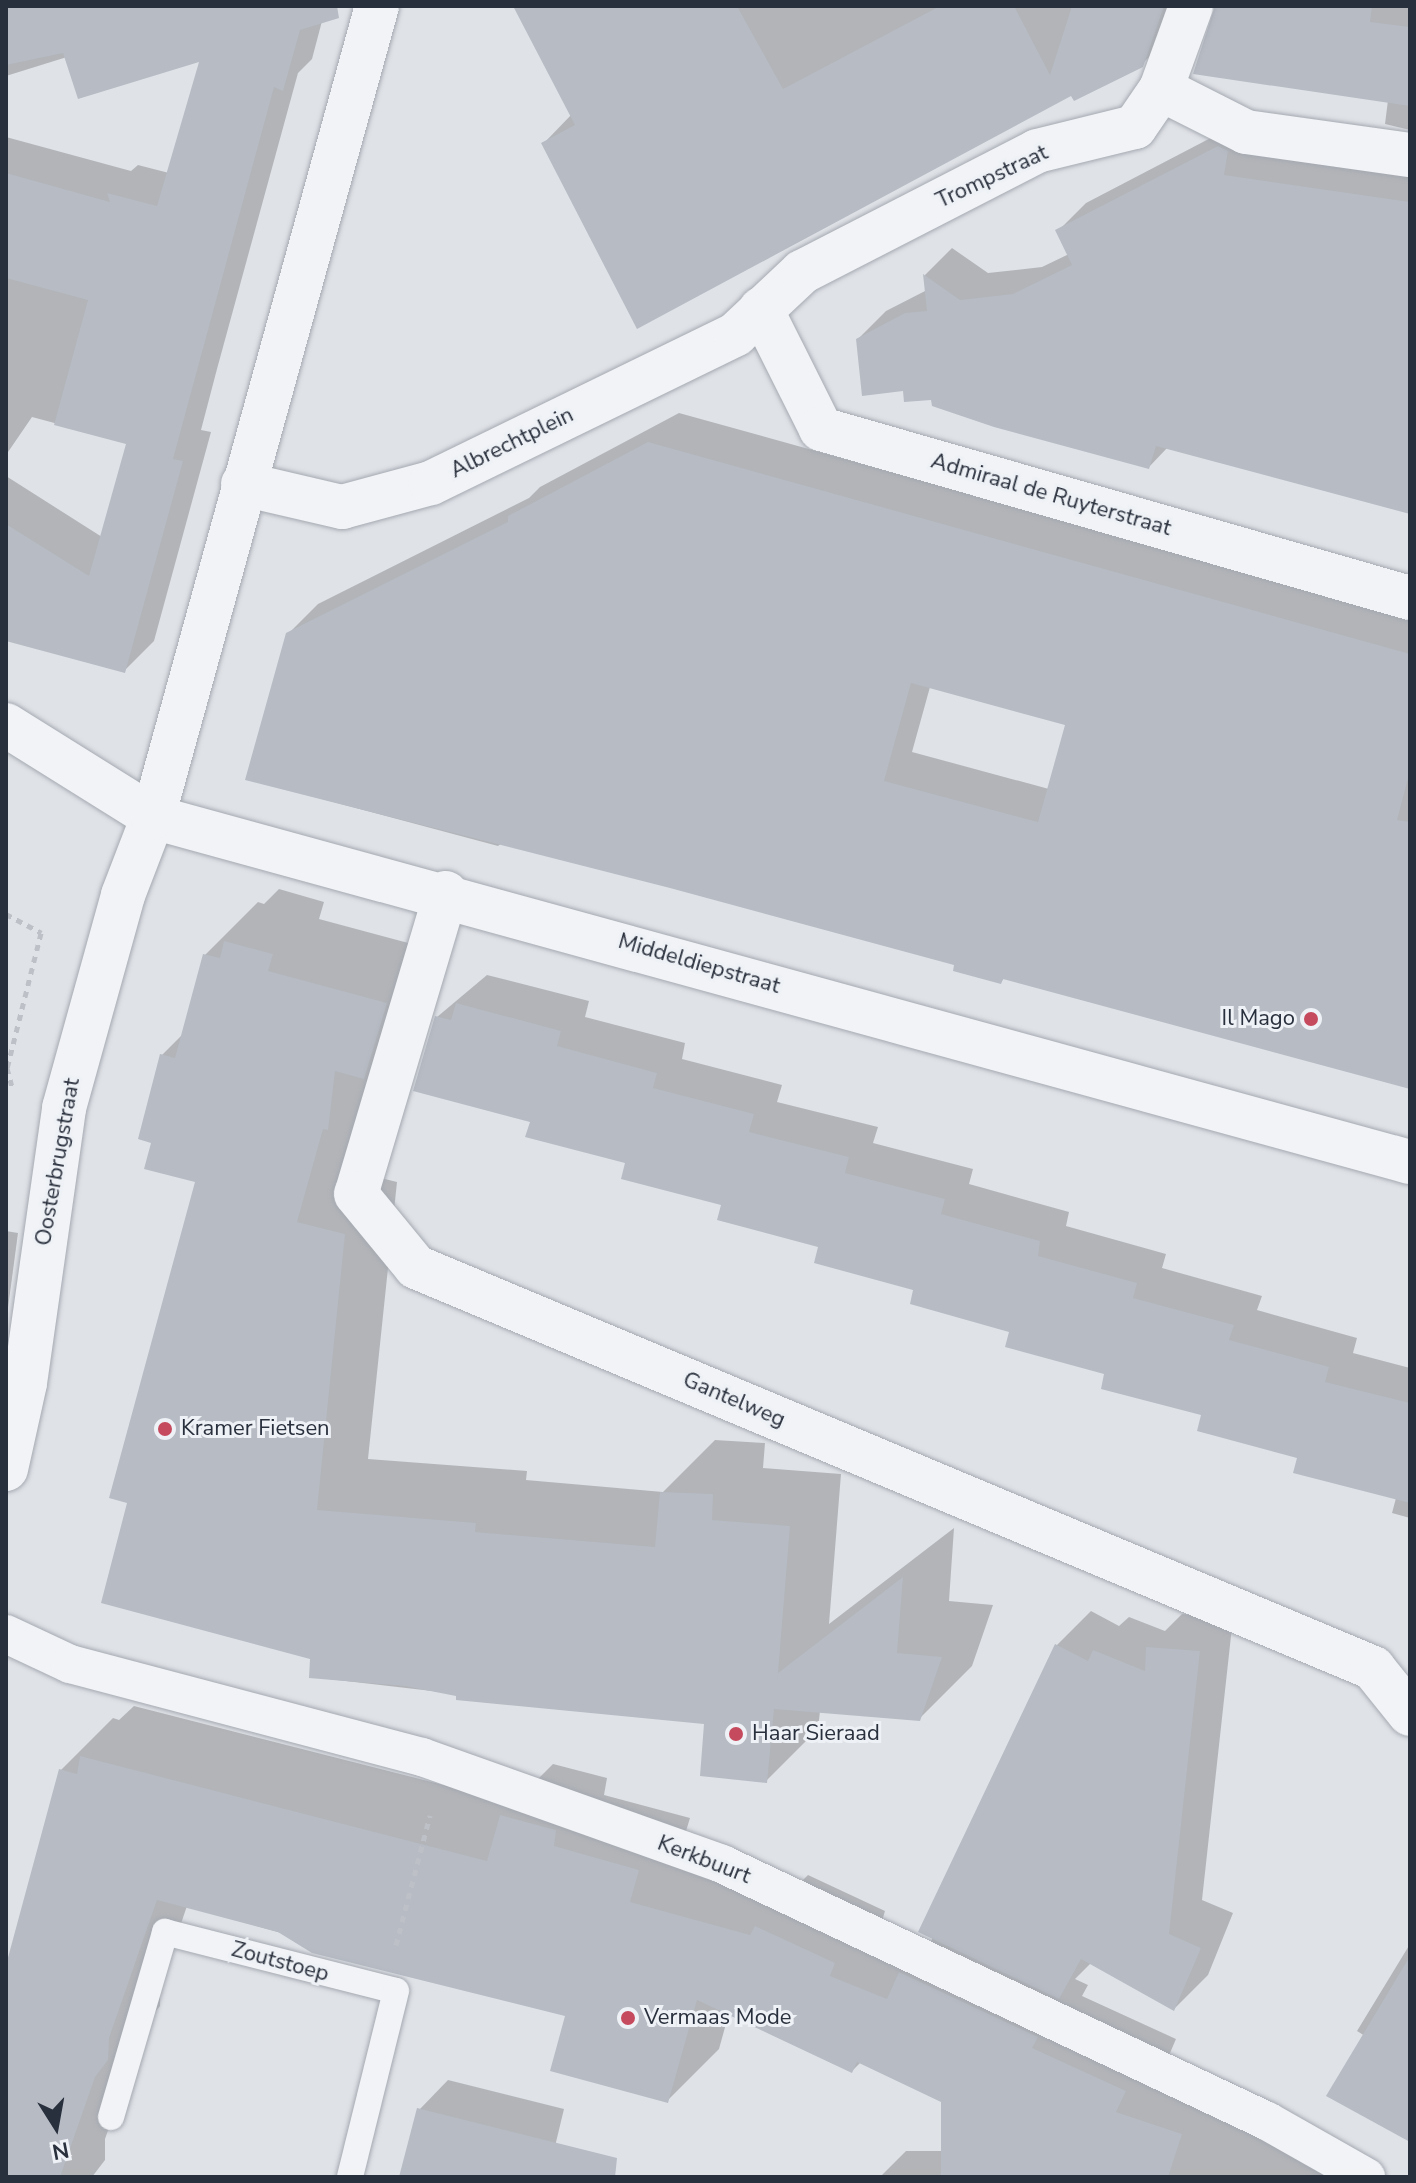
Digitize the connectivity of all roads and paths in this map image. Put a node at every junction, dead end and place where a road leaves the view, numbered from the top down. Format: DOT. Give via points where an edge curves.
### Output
graph roads {
  1 [pos="377,6"];
  2 [pos="1191,6"];
  3 [pos="1161,89"];
  4 [pos="1410,155"];
  5 [pos="761,309"];
  6 [pos="243,484"];
  7 [pos="1410,598"];
  8 [pos="6,725"];
  9 [pos="153,817"];
  10 [pos="446,893"];
  11 [pos="6,914"];
  12 [pos="23,922"];
  13 [pos="1410,1162"];
  14 [pos="6,1469"];
  15 [pos="6,1634"];
  16 [pos="1410,1714"];
  17 [pos="442,1765"];
  18 [pos="385,1989"];
  19 [pos="111,2117"];
  20 [pos="350,2177"];
  21 [pos="1366,2177"];
  1 -- 6 [label="street"];
  2 -- 3 [label="street, Trompstraat"];
  3 -- 4 [label="street" via="1246,132"];
  3 -- 5 [label="street, Trompstraat" via="1135,127 1037,151 802,272"];
  5 -- 6 [label="street, Albrechtplein" via="736,334 431,483 342,507"];
  5 -- 7 [label="street, Admiraal de Ruyterstraat" via="821,429"];
  6 -- 9 [label="street"];
  8 -- 9 [label="street, Middeldiepstraat"];
  9 -- 10 [label="street, Middeldiepstraat"];
  9 -- 14 [label="street, Oosterbrugstraat" via="123,895 64,1108 25,1383"];
  10 -- 13 [label="street, Middeldiepstraat"];
  10 -- 16 [label="street, Gantelweg" via="356,1194 416,1267 1373,1668"];
  11 -- 12 [label="path"];
  15 -- 17 [label="street, Kerkbuurt" via="70,1664"];
  17 -- 18 [label="path"];
  17 -- 21 [label="street, Kerkbuurt" via="722,1864 1267,2121"];
  18 -- 19 [label="lane, Zoutstoep" via="165,1932"];
  18 -- 20 [label="lane" via="396,1991"];
}
